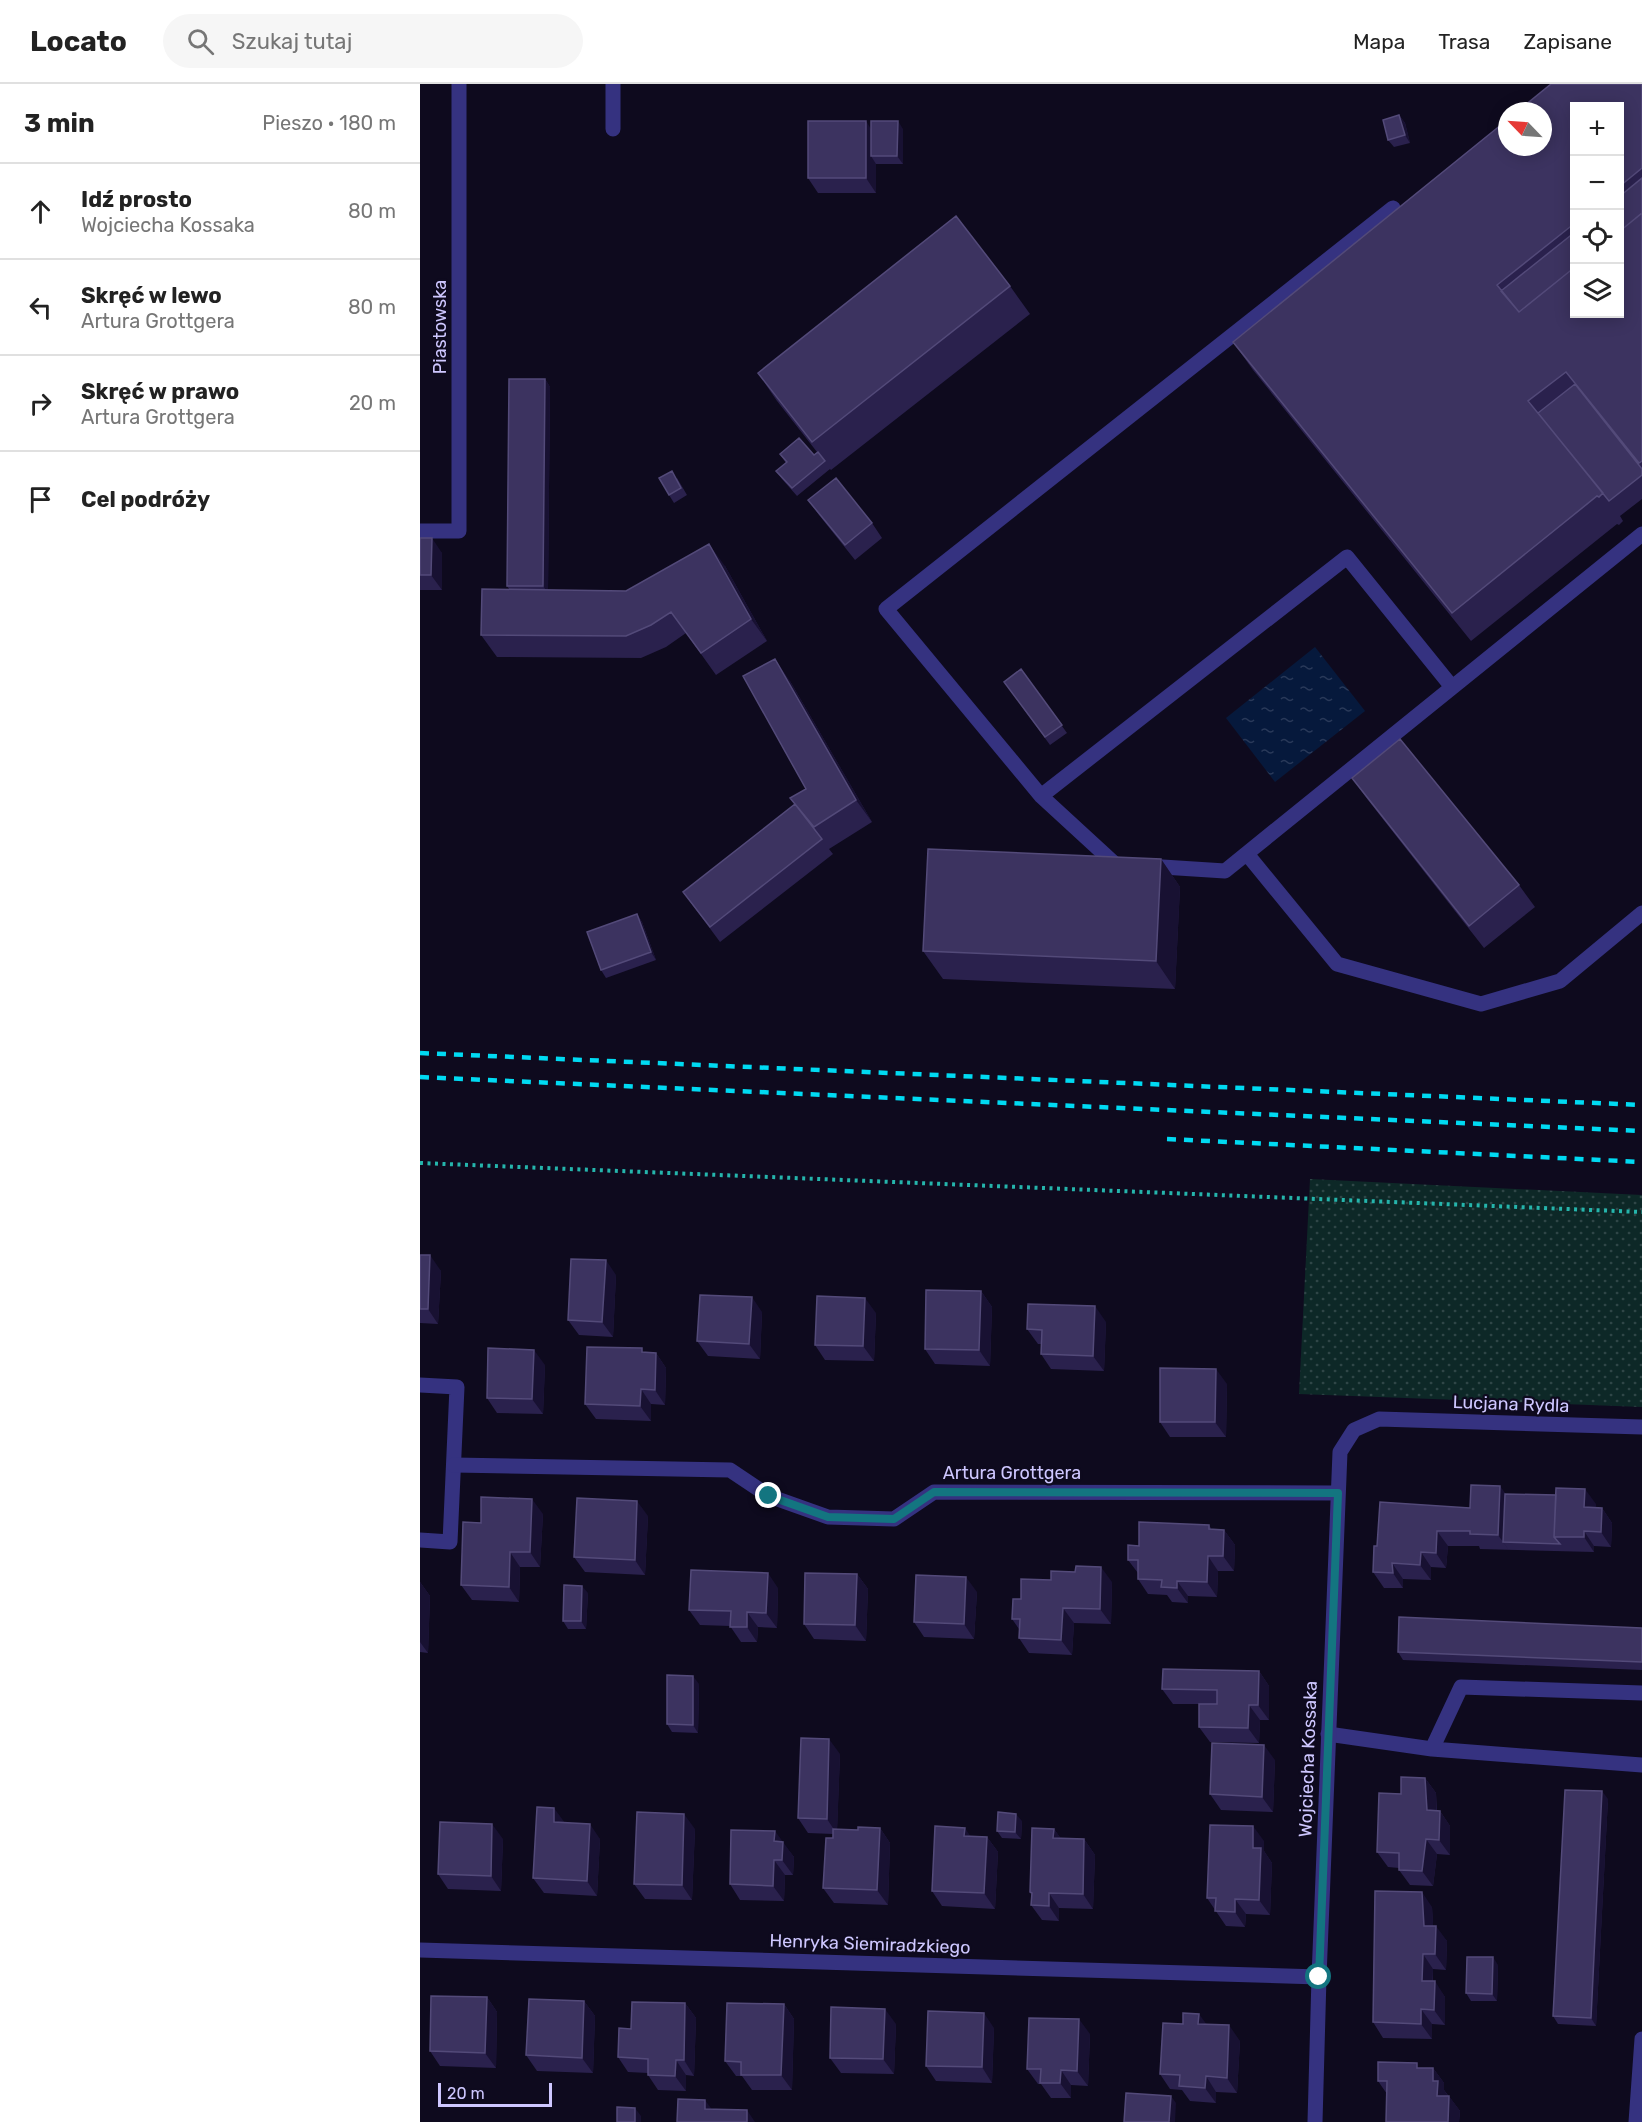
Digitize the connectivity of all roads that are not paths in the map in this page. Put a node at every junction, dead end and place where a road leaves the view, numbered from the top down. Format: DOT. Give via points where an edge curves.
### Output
graph roads {
  1 [pos="459,84"];
  2 [pos="612,84"];
  3 [pos="613,129"];
  4 [pos="1393,208"];
  5 [pos="420,531"];
  6 [pos="1642,534"];
  7 [pos="1452,687"];
  8 [pos="1041,796"];
  9 [pos="1247,854"];
  10 [pos="1642,913"];
  11 [pos="420,1385"];
  12 [pos="1379,1419"];
  13 [pos="1642,1427"];
  14 [pos="454,1465"];
  15 [pos="1338,1493"];
  16 [pos="420,1540"];
  17 [pos="1642,1693"];
  18 [pos="1328,1734"];
  19 [pos="1432,1749"];
  20 [pos="1642,1765"];
  21 [pos="420,1950"];
  22 [pos="1319,1977"];
  23 [pos="1642,2039"];
  24 [pos="1640,2104"];
  25 [pos="1315,2122"];
  26 [pos="1636,2122"];
  1 -- 5 [label="street, Piastowska" via="459,531"];
  2 -- 3 [label="street"];
  4 -- 8 [label="street" via="886,609"];
  6 -- 7 [label="street"];
  7 -- 8 [label="street" via="1347,557"];
  7 -- 9 [label="street"];
  8 -- 9 [label="street" via="1115,864 1225,872"];
  9 -- 10 [label="street" via="1337,964 1481,1004 1560,981"];
  11 -- 14 [label="street" via="457,1387"];
  12 -- 13 [label="street, Lucjana Rydla"];
  12 -- 15 [label="street, Wojciecha Kossaka" via="1354,1430 1340,1452"];
  14 -- 15 [label="street, Artura Grottgera" via="730,1470 769,1496 828,1517 883,1519 894,1519 934,1492"];
  14 -- 16 [label="street" via="450,1542"];
  15 -- 18 [label="street, Wojciecha Kossaka"];
  17 -- 19 [label="street" via="1461,1687"];
  18 -- 19 [label="street"];
  18 -- 22 [label="street, Wojciecha Kossaka"];
  19 -- 20 [label="street"];
  21 -- 22 [label="street, Henryka Siemiradzkiego"];
  22 -- 25 [label="street, Wojciecha Kossaka"];
  23 -- 24 [label="street"];
  24 -- 26 [label="street"];
}
